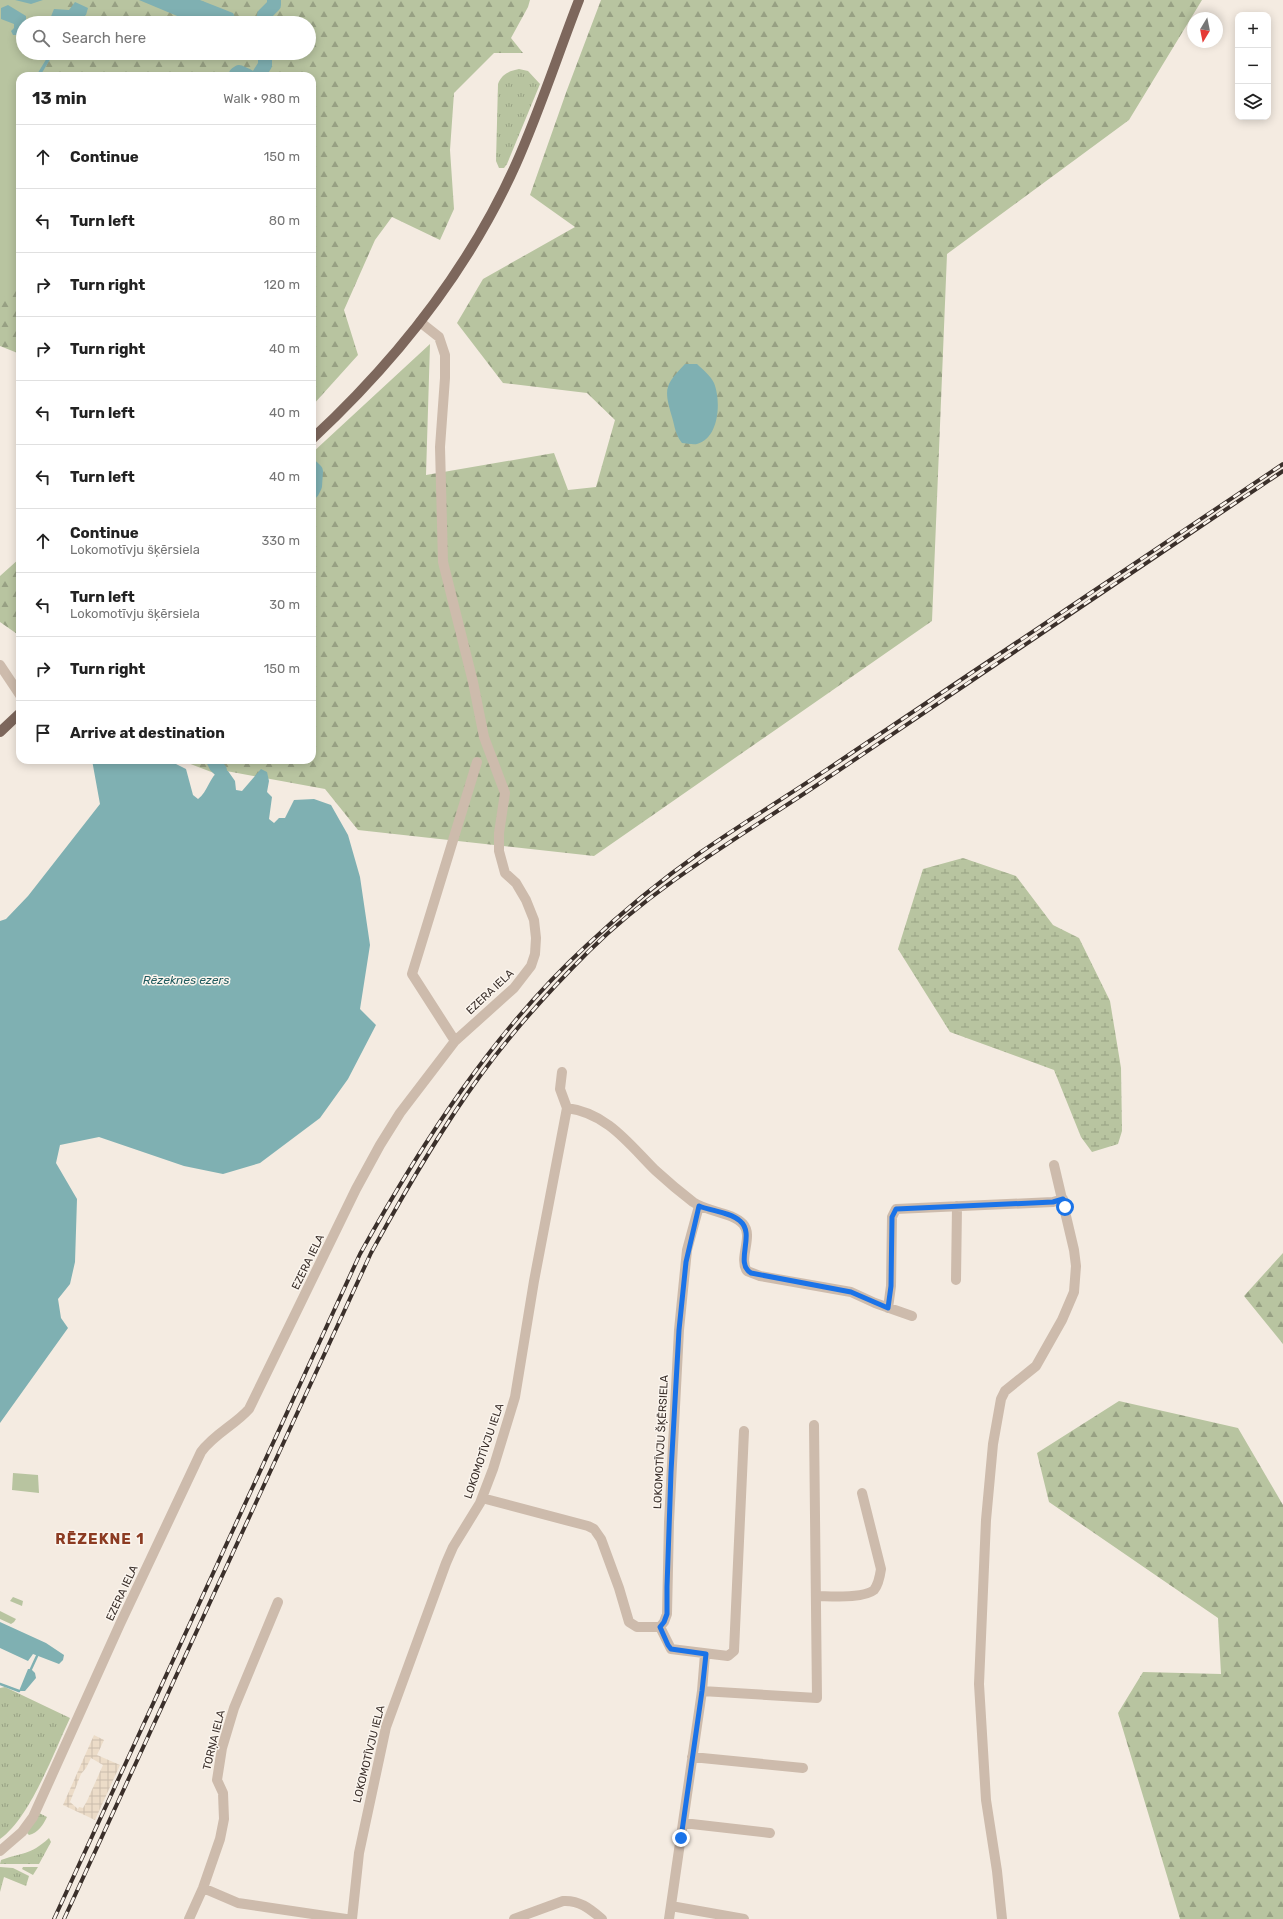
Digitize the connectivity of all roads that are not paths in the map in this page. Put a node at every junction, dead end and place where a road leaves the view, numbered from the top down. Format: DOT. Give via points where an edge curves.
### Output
graph roads {
  1 [pos="579,0"];
  2 [pos="420,322"];
  3 [pos="316,436"];
  4 [pos="0,665"];
  5 [pos="16,688"];
  6 [pos="16,717"];
  7 [pos="0,732"];
  8 [pos="477,762"];
  9 [pos="455,1041"];
  10 [pos="562,1072"];
  11 [pos="567,1108"];
  12 [pos="1054,1165"];
  13 [pos="1063,1199"];
  14 [pos="699,1206"];
  15 [pos="956,1206"];
  16 [pos="956,1280"];
  17 [pos="888,1308"];
  18 [pos="912,1316"];
  19 [pos="814,1426"];
  20 [pos="744,1431"];
  21 [pos="862,1493"];
  22 [pos="482,1498"];
  23 [pos="816,1596"];
  24 [pos="278,1602"];
  25 [pos="660,1627"];
  26 [pos="706,1654"];
  27 [pos="702,1691"];
  28 [pos="692,1757"];
  29 [pos="803,1768"];
  30 [pos="683,1823"];
  31 [pos="770,1833"];
  32 [pos="0,1851"];
  33 [pos="203,1888"];
  34 [pos="671,1906"];
  35 [pos="189,1919"];
  36 [pos="346,1919"];
  37 [pos="352,1919"];
  38 [pos="514,1919"];
  39 [pos="602,1919"];
  40 [pos="669,1919"];
  41 [pos="744,1919"];
  42 [pos="1002,1919"];
  1 -- 2 [label="main road" via="524,144 500,197 455,274"];
  2 -- 3 [label="main road" via="375,377"];
  2 -- 9 [label="street, EZERA IELA" via="439,337 445,355 446,378 440,447 443,562 484,737 505,793 499,851 505,873 526,900 534,920 536,938 535,954 524,976"];
  4 -- 5 [label="street"];
  6 -- 7 [label="main road"];
  8 -- 9 [label="street" via="412,974"];
  9 -- 32 [label="street, EZERA IELA" via="400,1113 380,1145 356,1188 250,1408 242,1417 212,1438 201,1452 33,1818 16,1838"];
  10 -- 11 [label="street" via="559,1080 560,1089"];
  11 -- 14 [label="street" via="584,1112 611,1126 623,1135 655,1170"];
  11 -- 22 [label="street, LOKOMOTĪVJU IELA" via="515,1397"];
  12 -- 13 [label="street"];
  13 -- 15 [label="street" via="1053,1202"];
  13 -- 42 [label="street" via="1076,1266 1074,1292 1062,1320 1036,1366 1005,1391 1001,1399 993,1444 986,1520 979,1684 986,1800"];
  14 -- 17 [label="street" via="734,1218 744,1225 744,1265 747,1271 851,1292"];
  14 -- 25 [label="street, LOKOMOTĪVJU ŠĶĒRSIELA" via="686,1256 679,1330 667,1614"];
  15 -- 16 [label="street"];
  15 -- 17 [label="street" via="902,1208 895,1211 892,1217"];
  17 -- 18 [label="street"];
  19 -- 23 [label="street"];
  20 -- 26 [label="street" via="735,1648 728,1656"];
  21 -- 23 [label="street" via="881,1569 874,1590 863,1595"];
  22 -- 25 [label="street" via="594,1529 607,1554 629,1622 637,1627"];
  22 -- 37 [label="street, LOKOMOTĪVJU IELA" via="446,1563 386,1727 358,1852"];
  23 -- 27 [label="street" via="817,1698"];
  24 -- 33 [label="street, TORŅA IELA" via="234,1708 222,1748 217,1780 223,1793 224,1819"];
  25 -- 26 [label="street" via="671,1649"];
  26 -- 27 [label="street"];
  27 -- 28 [label="street"];
  28 -- 29 [label="street"];
  28 -- 30 [label="street"];
  30 -- 31 [label="street"];
  30 -- 34 [label="street"];
  33 -- 35 [label="street, TORŅA IELA"];
  33 -- 36 [label="street" via="238,1903"];
  34 -- 40 [label="street"];
  34 -- 41 [label="street"];
  38 -- 39 [label="street" via="571,1900 583,1904"];
}
